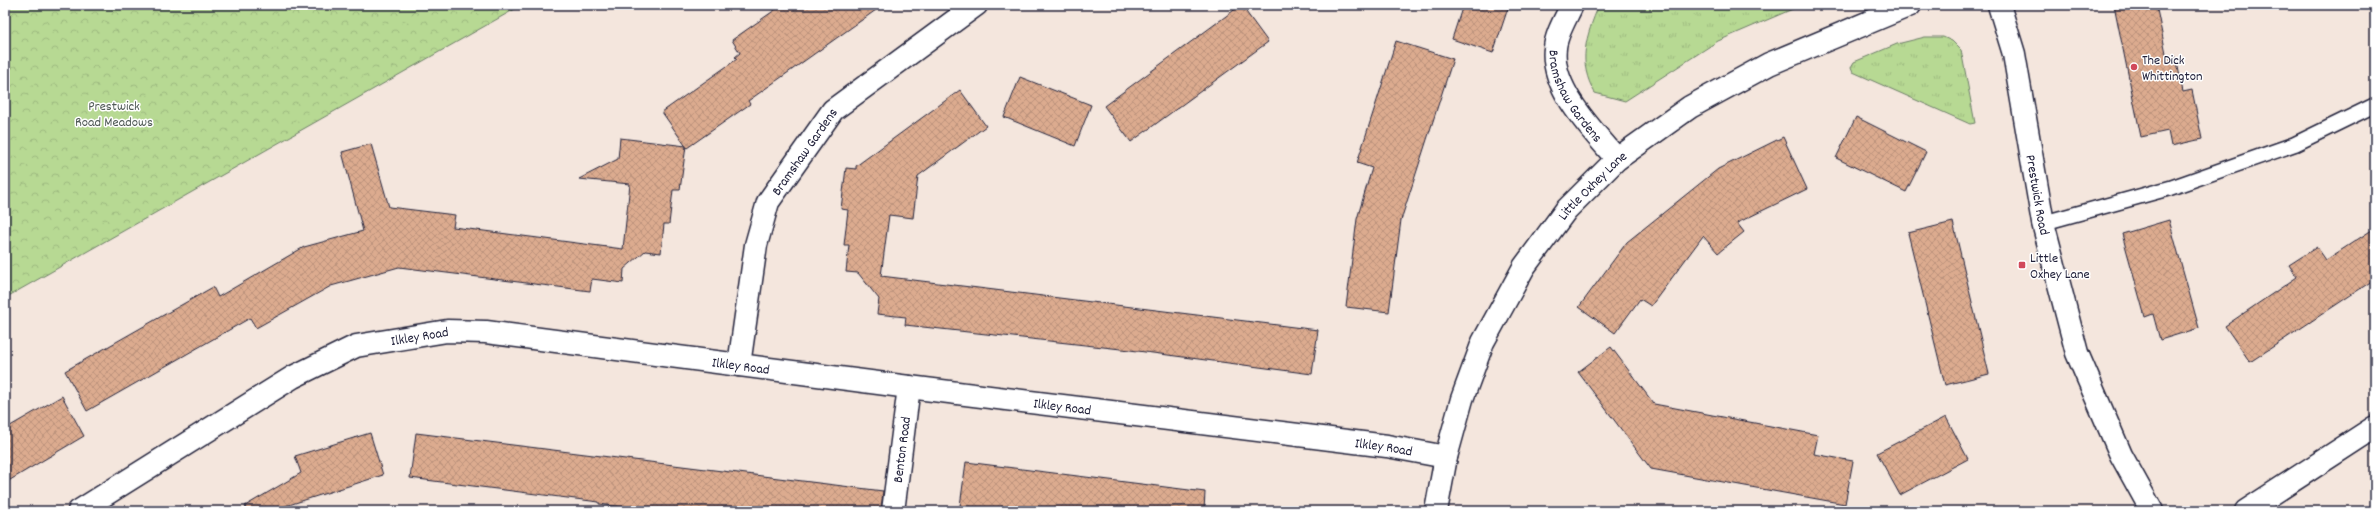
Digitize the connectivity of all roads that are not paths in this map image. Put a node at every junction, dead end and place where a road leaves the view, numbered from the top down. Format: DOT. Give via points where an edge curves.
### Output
graph roads {
  1 [pos="976,5"];
  2 [pos="1572,5"];
  3 [pos="1910,5"];
  4 [pos="2000,5"];
  5 [pos="2375,105"];
  6 [pos="1616,159"];
  7 [pos="2043,223"];
  8 [pos="739,365"];
  9 [pos="909,388"];
  10 [pos="2375,427"];
  11 [pos="1446,457"];
  12 [pos="79,511"];
  13 [pos="893,511"];
  14 [pos="1436,511"];
  15 [pos="2152,511"];
  16 [pos="2246,511"];
  1 -- 8 [label="street, Bramshaw Gardens" via="833,110 768,202 756,245"];
  2 -- 6 [label="street, Bramshaw Gardens" via="1555,48 1558,79 1584,120"];
  3 -- 6 [label="street, Little Oxhey Lane" via="1769,64 1690,106"];
  4 -- 7 [label="street, Prestwick Road" via="2014,54"];
  5 -- 7 [label="lane" via="2295,144 2170,188"];
  6 -- 11 [label="street, Little Oxhey Lane" via="1566,210 1524,267 1483,342 1462,399"];
  7 -- 15 [label="street, Prestwick Road" via="2077,353 2121,455"];
  8 -- 9 [label="street, Ilkley Road"];
  8 -- 12 [label="street, Ilkley Road" via="486,332 447,331 356,346 292,377"];
  9 -- 11 [label="street, Ilkley Road" via="1387,446"];
  9 -- 13 [label="street, Benton Road"];
  10 -- 16 [label="street"];
  11 -- 14 [label="street, Little Oxhey Lane"];
}
